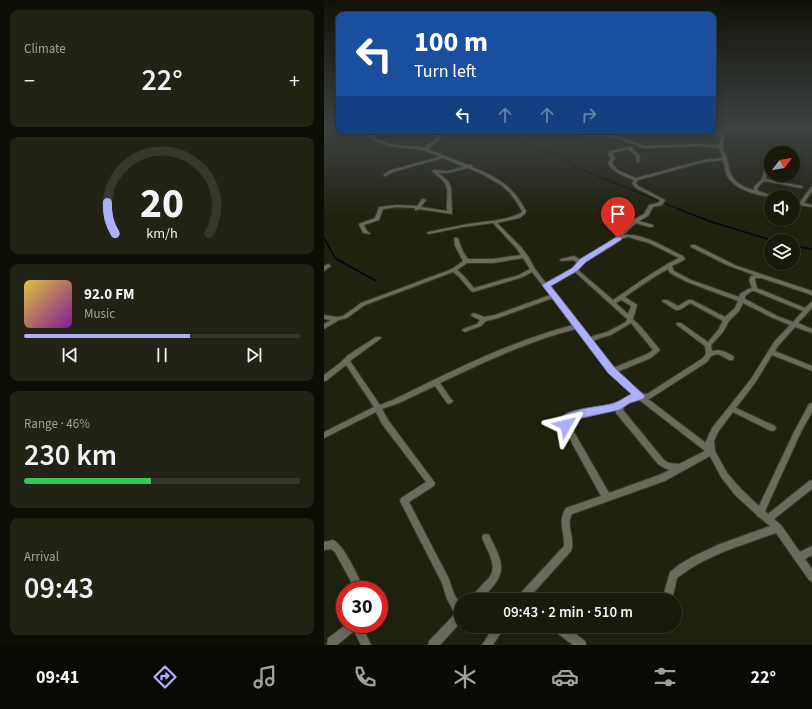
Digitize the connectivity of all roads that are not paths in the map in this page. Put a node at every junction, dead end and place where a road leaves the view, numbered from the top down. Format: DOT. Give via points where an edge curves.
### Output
graph roads {
  1 [pos="444,157"];
  2 [pos="612,157"];
  3 [pos="638,157"];
  4 [pos="725,159"];
  5 [pos="638,161"];
  6 [pos="471,166"];
  7 [pos="385,175"];
  8 [pos="764,176"];
  9 [pos="636,179"];
  10 [pos="763,180"];
  11 [pos="801,187"];
  12 [pos="812,188"];
  13 [pos="756,191"];
  14 [pos="764,194"];
  15 [pos="424,200"];
  16 [pos="801,204"];
  17 [pos="812,206"];
  18 [pos="417,209"];
  19 [pos="635,221"];
  20 [pos="495,223"];
  21 [pos="651,226"];
  22 [pos="368,233"];
  23 [pos="429,233"];
  24 [pos="618,238"];
  25 [pos="456,239"];
  26 [pos="693,246"];
  27 [pos="525,256"];
  28 [pos="563,260"];
  29 [pos="466,261"];
  30 [pos="581,263"];
  31 [pos="669,265"];
  32 [pos="454,270"];
  33 [pos="533,270"];
  34 [pos="575,270"];
  35 [pos="763,275"];
  36 [pos="546,285"];
  37 [pos="755,289"];
  38 [pos="812,292"];
  39 [pos="554,296"];
  40 [pos="621,297"];
  41 [pos="742,300"];
  42 [pos="665,301"];
  43 [pos="613,303"];
  44 [pos="812,304"];
  45 [pos="806,310"];
  46 [pos="474,315"];
  47 [pos="324,317"];
  48 [pos="484,318"];
  49 [pos="337,319"];
  50 [pos="630,319"];
  51 [pos="726,320"];
  52 [pos="679,324"];
  53 [pos="793,324"];
  54 [pos="578,326"];
  55 [pos="324,327"];
  56 [pos="465,330"];
  57 [pos="812,331"];
  58 [pos="378,338"];
  59 [pos="589,341"];
  60 [pos="708,346"];
  61 [pos="771,352"];
  62 [pos="709,354"];
  63 [pos="731,358"];
  64 [pos="347,361"];
  65 [pos="812,369"];
  66 [pos="612,371"];
  67 [pos="324,378"];
  68 [pos="436,382"];
  69 [pos="639,396"];
  70 [pos="448,401"];
  71 [pos="619,406"];
  72 [pos="812,406"];
  73 [pos="378,408"];
  74 [pos="732,408"];
  75 [pos="772,428"];
  76 [pos="324,435"];
  77 [pos="711,451"];
  78 [pos="680,468"];
  79 [pos="812,484"];
  80 [pos="607,498"];
  81 [pos="760,513"];
  82 [pos="768,519"];
  83 [pos="778,528"];
  84 [pos="486,538"];
  85 [pos="324,546"];
  86 [pos="812,550"];
  87 [pos="799,558"];
  88 [pos="812,577"];
  89 [pos="355,581"];
  90 [pos="481,593"];
  91 [pos="527,593"];
  92 [pos="669,593"];
  93 [pos="454,603"];
  94 [pos="454,622"];
  95 [pos="495,633"];
  96 [pos="566,633"];
  97 [pos="332,645"];
  98 [pos="366,645"];
  99 [pos="433,645"];
  100 [pos="486,645"];
  101 [pos="581,645"];
  1 -- 6 [label="street"];
  1 -- 7 [label="street"];
  2 -- 9 [label="street" via="610,163 612,167"];
  3 -- 5 [label="street"];
  4 -- 9 [label="street" via="704,161"];
  4 -- 13 [label="street" via="729,175 738,185"];
  6 -- 18 [label="street" via="447,172 434,171 450,188 450,213"];
  6 -- 20 [label="street" via="506,186 522,206 522,215"];
  8 -- 10 [label="street"];
  9 -- 19 [label="street" via="634,183 637,186 663,200 660,204 651,206 646,215"];
  10 -- 11 [label="street"];
  10 -- 13 [label="street" via="755,188"];
  12 -- 16 [label="street"];
  13 -- 14 [label="street"];
  15 -- 18 [label="street"];
  16 -- 17 [label="street"];
  18 -- 22 [label="street" via="403,206 381,208 377,219 361,224 364,232"];
  19 -- 21 [label="street"];
  19 -- 24 [label="street"];
  20 -- 23 [label="street"];
  20 -- 27 [label="street"];
  24 -- 30 [label="street"];
  24 -- 31 [label="street" via="631,236 651,242 683,258"];
  25 -- 29 [label="street"];
  26 -- 35 [label="street" via="741,269"];
  27 -- 29 [label="street"];
  27 -- 33 [label="street"];
  28 -- 30 [label="street" via="574,258"];
  29 -- 32 [label="street"];
  30 -- 34 [label="street"];
  31 -- 40 [label="street"];
  31 -- 41 [label="street" via="672,272 689,281"];
  32 -- 33 [label="street" via="473,290"];
  32 -- 49 [label="street" via="360,305"];
  33 -- 36 [label="street"];
  34 -- 36 [label="street"];
  34 -- 43 [label="street"];
  35 -- 37 [label="street" via="752,280"];
  35 -- 38 [label="street"];
  36 -- 39 [label="street"];
  37 -- 41 [label="street" via="742,295"];
  37 -- 45 [label="street"];
  39 -- 48 [label="street" via="496,317"];
  39 -- 54 [label="street"];
  40 -- 43 [label="street"];
  40 -- 50 [label="street" via="634,305"];
  41 -- 51 [label="street"];
  41 -- 53 [label="street"];
  42 -- 51 [label="street" via="678,309 690,301"];
  43 -- 50 [label="street"];
  44 -- 45 [label="street"];
  45 -- 53 [label="street"];
  46 -- 48 [label="street"];
  47 -- 49 [label="street"];
  48 -- 56 [label="street" via="479,324"];
  49 -- 55 [label="street"];
  50 -- 59 [label="street" via="613,332"];
  50 -- 66 [label="street" via="657,350 649,356"];
  51 -- 60 [label="street" via="721,331"];
  52 -- 60 [label="street"];
  53 -- 57 [label="street"];
  53 -- 61 [label="street"];
  54 -- 59 [label="street"];
  54 -- 68 [label="street" via="545,335 501,352"];
  58 -- 64 [label="street"];
  59 -- 66 [label="street"];
  60 -- 62 [label="street"];
  61 -- 65 [label="street"];
  61 -- 74 [label="street"];
  62 -- 63 [label="street" via="719,352"];
  62 -- 69 [label="street" via="705,360 649,396"];
  64 -- 67 [label="street"];
  64 -- 73 [label="street"];
  66 -- 69 [label="street"];
  68 -- 70 [label="street"];
  68 -- 73 [label="street"];
  69 -- 71 [label="street" via="626,400"];
  69 -- 77 [label="street"];
  71 -- 78 [label="street" via="619,411 661,462 667,466"];
  71 -- 80 [label="street" via="566,419 566,425"];
  72 -- 81 [label="street"];
  73 -- 76 [label="street"];
  73 -- 93 [label="street" via="385,422 431,483 404,501"];
  74 -- 75 [label="street"];
  74 -- 77 [label="street" via="715,430 710,441"];
  77 -- 78 [label="street"];
  77 -- 81 [label="street" via="724,475"];
  78 -- 80 [label="street" via="662,478"];
  79 -- 82 [label="street"];
  80 -- 91 [label="street" via="569,511 565,520 568,548"];
  81 -- 82 [label="street"];
  82 -- 83 [label="street"];
  83 -- 87 [label="street"];
  83 -- 92 [label="street" via="689,564 673,575"];
  84 -- 90 [label="street" via="498,566 497,575"];
  85 -- 89 [label="street" via="333,544 338,549"];
  86 -- 87 [label="street"];
  87 -- 88 [label="street"];
  94 -- 99 [label="street"];
  95 -- 100 [label="street"];
  96 -- 101 [label="street"];
  97 -- 98 [label="street" via="332,642 352,626 357,627"];
}
